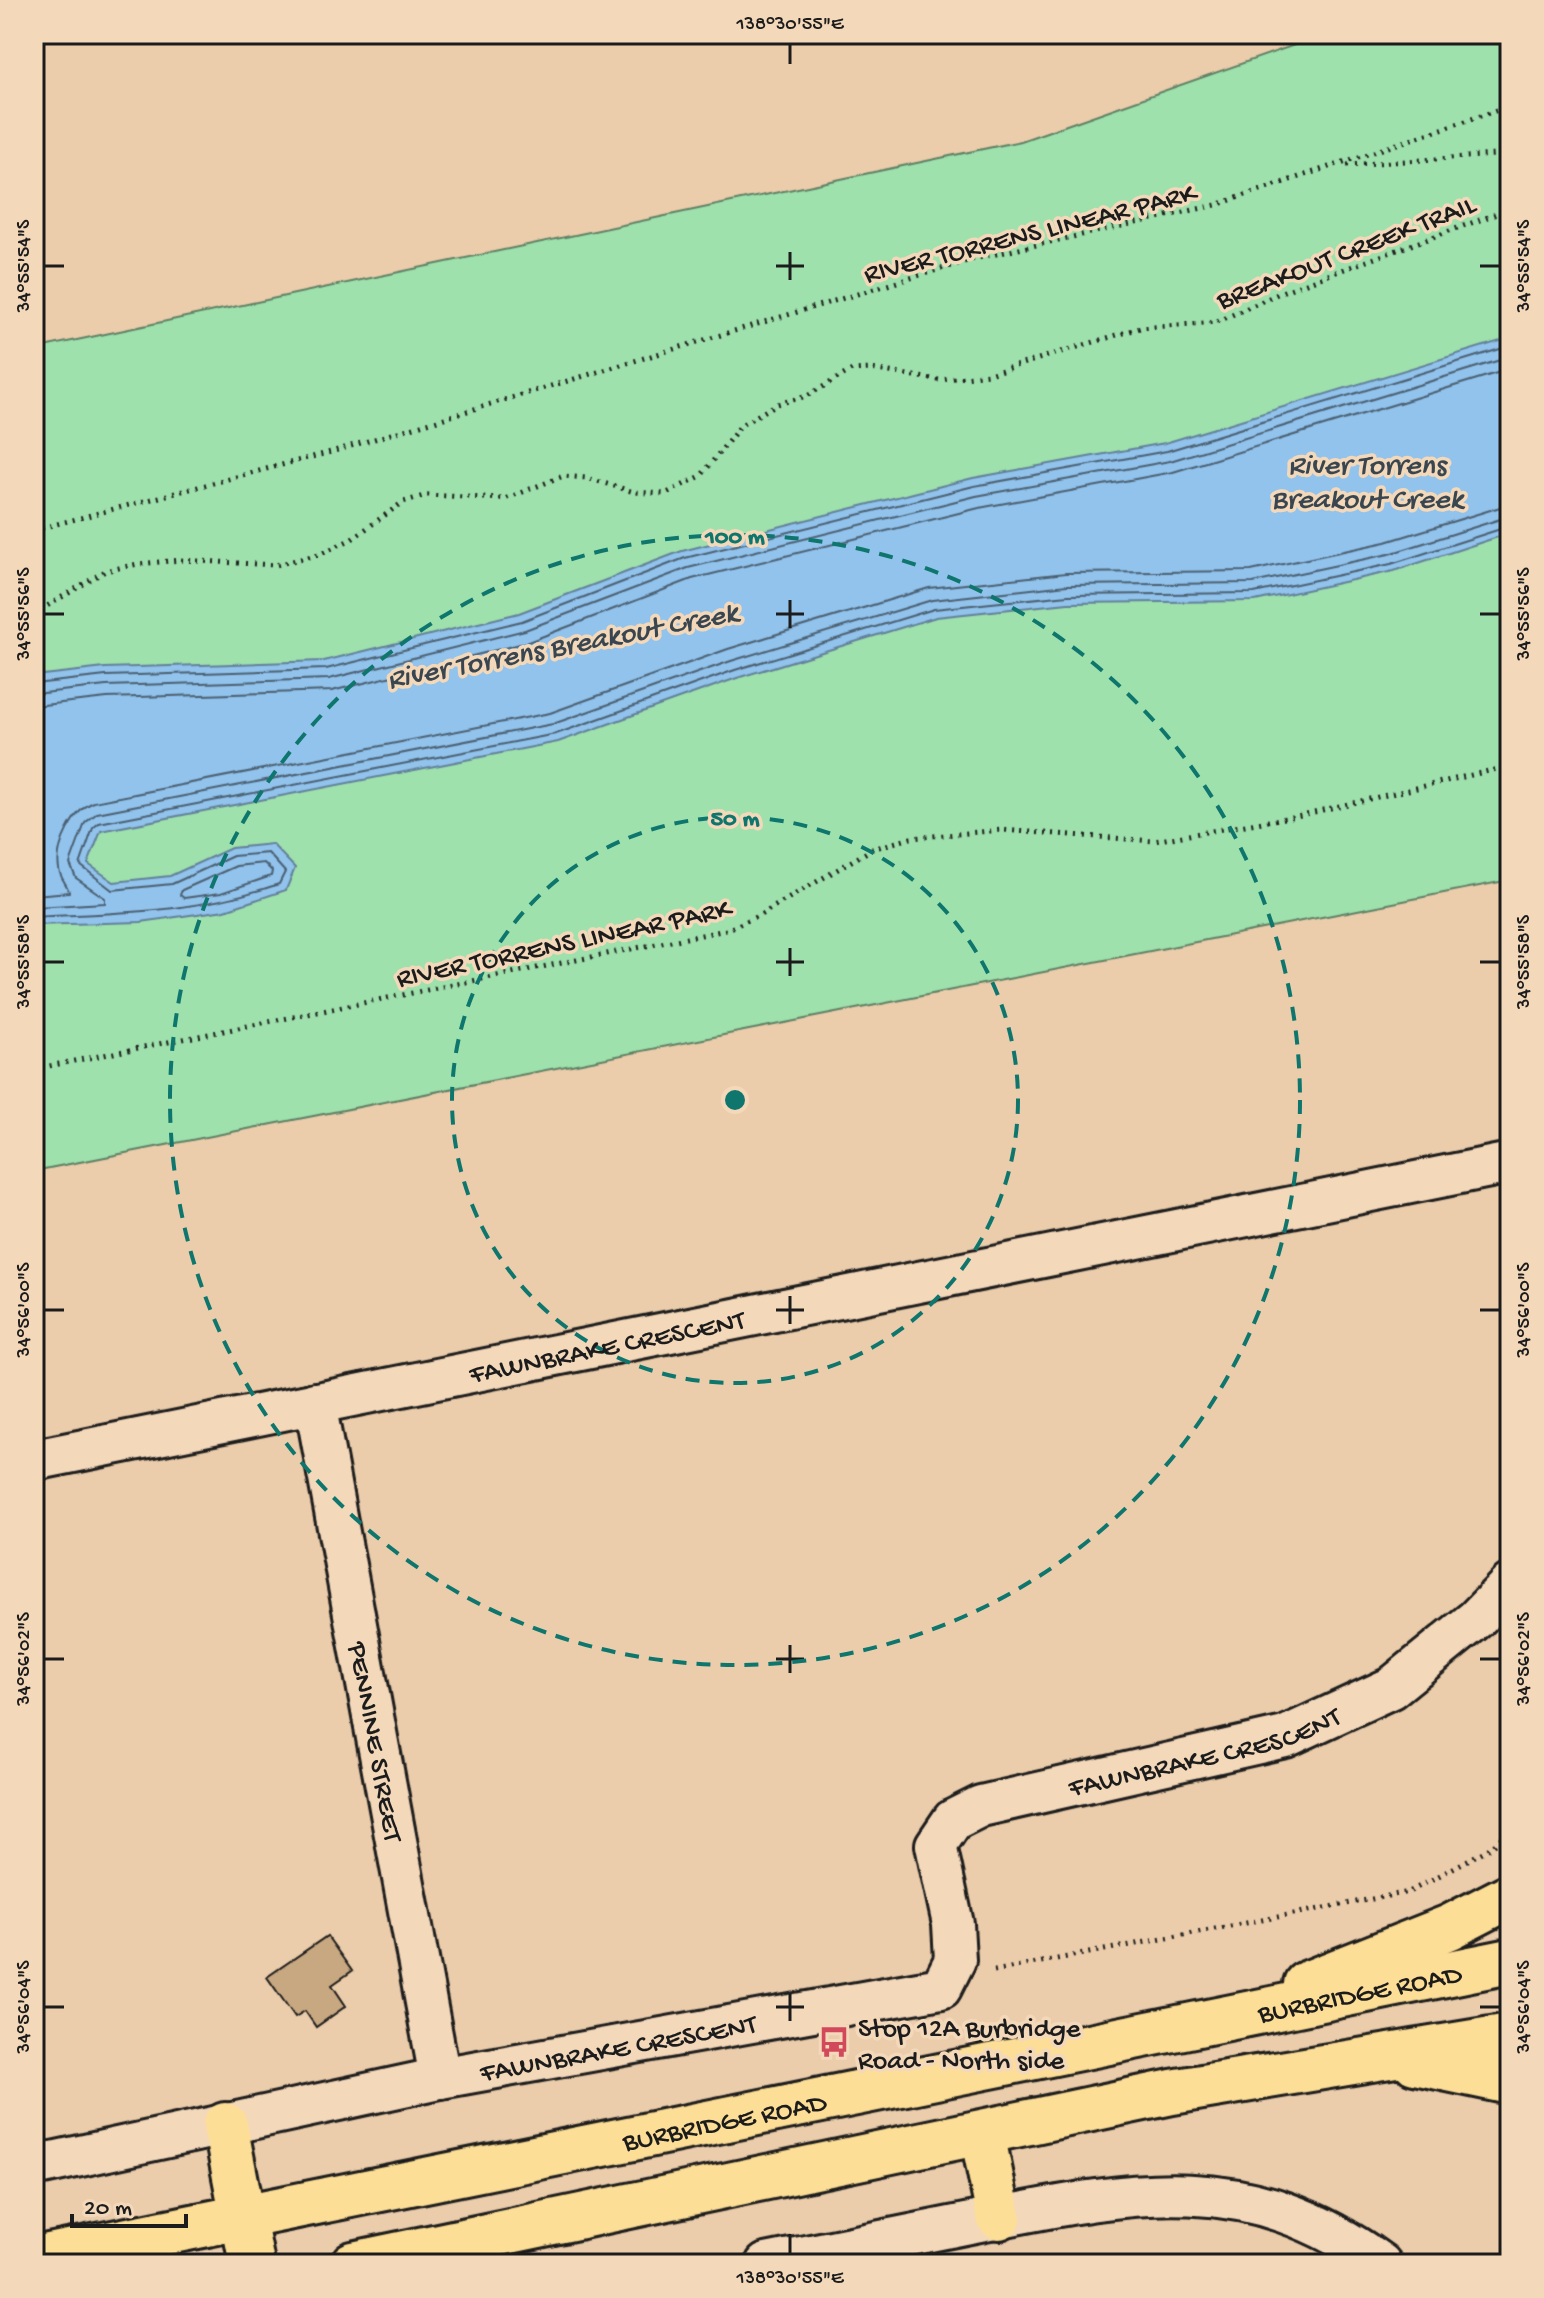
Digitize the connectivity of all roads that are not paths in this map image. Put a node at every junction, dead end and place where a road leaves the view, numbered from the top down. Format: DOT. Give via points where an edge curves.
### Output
graph roads {
  1 [pos="1510,1163"];
  2 [pos="315,1403"];
  3 [pos="34,1460"];
  4 [pos="1510,1584"];
  5 [pos="1510,1896"];
  6 [pos="1510,1961"];
  7 [pos="1269,2012"];
  8 [pos="1510,2036"];
  9 [pos="1383,2055"];
  10 [pos="440,2078"];
  11 [pos="1510,2082"];
  12 [pos="225,2125"];
  13 [pos="982,2133"];
  14 [pos="34,2166"];
  15 [pos="999,2217"];
  16 [pos="244,2218"];
  17 [pos="34,2259"];
  18 [pos="252,2264"];
  19 [pos="353,2264"];
  20 [pos="766,2264"];
  21 [pos="1381,2264"];
  1 -- 2 [label="street, FAWNBRAKE CRESCENT"];
  2 -- 3 [label="street, FAWNBRAKE CRESCENT"];
  2 -- 10 [label="street, PENNINE STREET"];
  4 -- 10 [label="street, FAWNBRAKE CRESCENT" via="1391,1688 1285,1737 981,1806 953,1820 936,1845 955,1960 941,1988"];
  5 -- 7 [label="main road" via="1450,1927 1309,1982"];
  6 -- 7 [label="main road, BURBRIDGE ROAD"];
  7 -- 16 [label="main road, BURBRIDGE ROAD"];
  8 -- 9 [label="main road"];
  9 -- 11 [label="main road"];
  9 -- 13 [label="main road"];
  10 -- 12 [label="street, FAWNBRAKE CRESCENT"];
  12 -- 14 [label="street, FAWNBRAKE CRESCENT"];
  12 -- 16 [label="main road"];
  13 -- 15 [label="main road"];
  13 -- 19 [label="main road"];
  15 -- 20 [label="street"];
  15 -- 21 [label="street" via="1115,2195 1184,2192 1258,2203 1315,2224"];
  16 -- 17 [label="main road, BURBRIDGE ROAD"];
  16 -- 18 [label="main road"];
}
